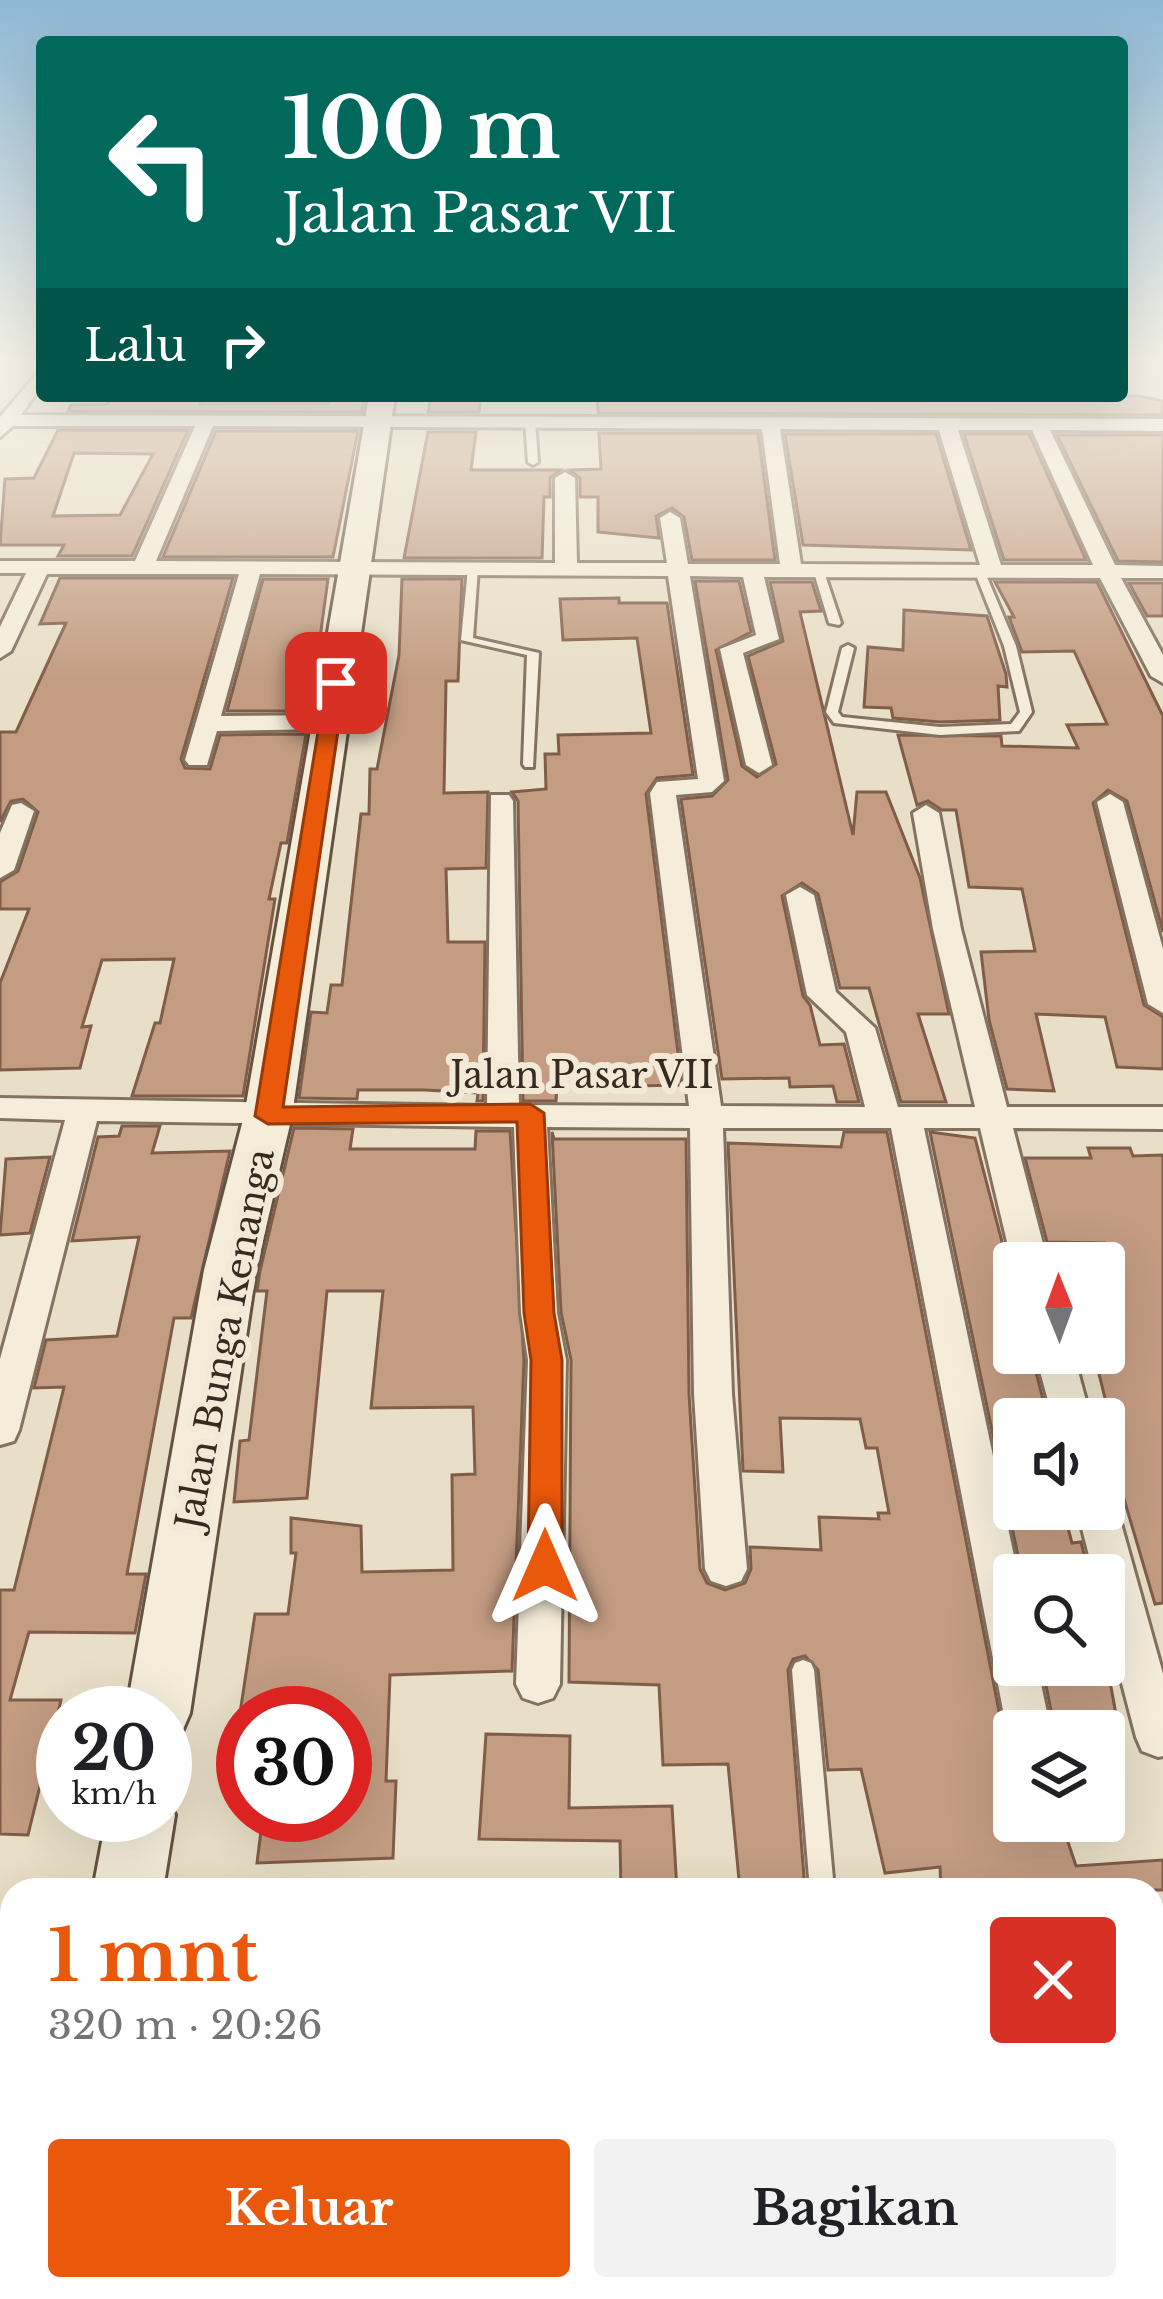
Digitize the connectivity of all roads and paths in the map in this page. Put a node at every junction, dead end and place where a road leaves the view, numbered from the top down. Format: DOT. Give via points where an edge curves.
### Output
graph roads {
  1 [pos="186,468"];
  2 [pos="370,468"];
  3 [pos="774,468"];
  4 [pos="958,468"];
  5 [pos="1059,468"];
  6 [pos="565,478"];
  7 [pos="670,518"];
  8 [pos="0,567"];
  9 [pos="353,567"];
  10 [pos="39,568"];
  11 [pos="473,568"];
  12 [pos="566,568"];
  13 [pos="752,568"];
  14 [pos="791,568"];
  15 [pos="142,569"];
  16 [pos="251,569"];
  17 [pos="674,569"];
  18 [pos="818,569"];
  19 [pos="985,571"];
  20 [pos="1107,572"];
  21 [pos="1163,572"];
  22 [pos="835,623"];
  23 [pos="848,648"];
  24 [pos="0,651"];
  25 [pos="1163,676"];
  26 [pos="330,722"];
  27 [pos="207,724"];
  28 [pos="199,760"];
  29 [pos="529,764"];
  30 [pos="759,765"];
  31 [pos="500,801"];
  32 [pos="1110,802"];
  33 [pos="21,811"];
  34 [pos="926,813"];
  35 [pos="0,870"];
  36 [pos="800,895"];
  37 [pos="1163,1004"];
  38 [pos="0,1108"];
  39 [pos="84,1110"];
  40 [pos="517,1113"];
  41 [pos="706,1114"];
  42 [pos="268,1116"];
  43 [pos="894,1116"];
  44 [pos="991,1116"];
  45 [pos="1163,1118"];
  46 [pos="1024,1242"];
  47 [pos="0,1430"];
  48 [pos="1102,1530"];
  49 [pos="993,1563"];
  50 [pos="726,1569"];
  51 [pos="803,1670"];
  52 [pos="538,1684"];
  53 [pos="162,1686"];
  54 [pos="1158,1738"];
  55 [pos="136,1842"];
  56 [pos="130,1878"];
  57 [pos="822,1878"];
  1 -- 15 [label="street"];
  2 -- 9 [label="street, Jalan Bunga Kenanga"];
  3 -- 14 [label="street"];
  4 -- 19 [label="street"];
  5 -- 20 [label="street"];
  6 -- 12 [label="street"];
  7 -- 17 [label="street"];
  8 -- 10 [label="street"];
  9 -- 11 [label="street"];
  9 -- 16 [label="street"];
  9 -- 26 [label="street, Jalan Bunga Kenanga"];
  10 -- 15 [label="street"];
  10 -- 24 [label="street"];
  11 -- 12 [label="street"];
  11 -- 29 [label="lane" via="466,640 533,653"];
  12 -- 17 [label="street"];
  13 -- 14 [label="street"];
  13 -- 17 [label="street"];
  13 -- 30 [label="street" via="768,639 731,649"];
  14 -- 18 [label="street"];
  15 -- 16 [label="street"];
  16 -- 27 [label="street"];
  17 -- 41 [label="street" via="711,784 662,793"];
  18 -- 19 [label="street"];
  18 -- 22 [label="lane"];
  19 -- 20 [label="street"];
  19 -- 23 [label="lane" via="1027,712 1015,728 940,731 838,720 832,712"];
  20 -- 21 [label="street"];
  20 -- 25 [label="street"];
  26 -- 27 [label="street"];
  26 -- 42 [label="street, Jalan Bunga Kenanga"];
  27 -- 28 [label="street"];
  31 -- 40 [label="street"];
  32 -- 37 [label="street"];
  33 -- 35 [label="street"];
  34 -- 44 [label="street"];
  36 -- 43 [label="street" via="821,992 860,1028"];
  38 -- 39 [label="street, Jalan Pasar VII"];
  39 -- 42 [label="street, Jalan Pasar VII"];
  39 -- 47 [label="street"];
  40 -- 41 [label="street, Jalan Pasar VII"];
  40 -- 42 [label="street, Jalan Pasar VII"];
  40 -- 52 [label="street" via="547,1360"];
  41 -- 43 [label="street, Jalan Pasar VII"];
  41 -- 50 [label="street" via="712,1394"];
  42 -- 53 [label="street, Jalan Bunga Kenanga" via="230,1270"];
  43 -- 44 [label="street, Jalan Pasar VII"];
  43 -- 49 [label="street"];
  44 -- 45 [label="street, Jalan Pasar VII"];
  44 -- 46 [label="street"];
  48 -- 54 [label="street"];
  51 -- 57 [label="lane"];
  55 -- 56 [label="street"];
}
